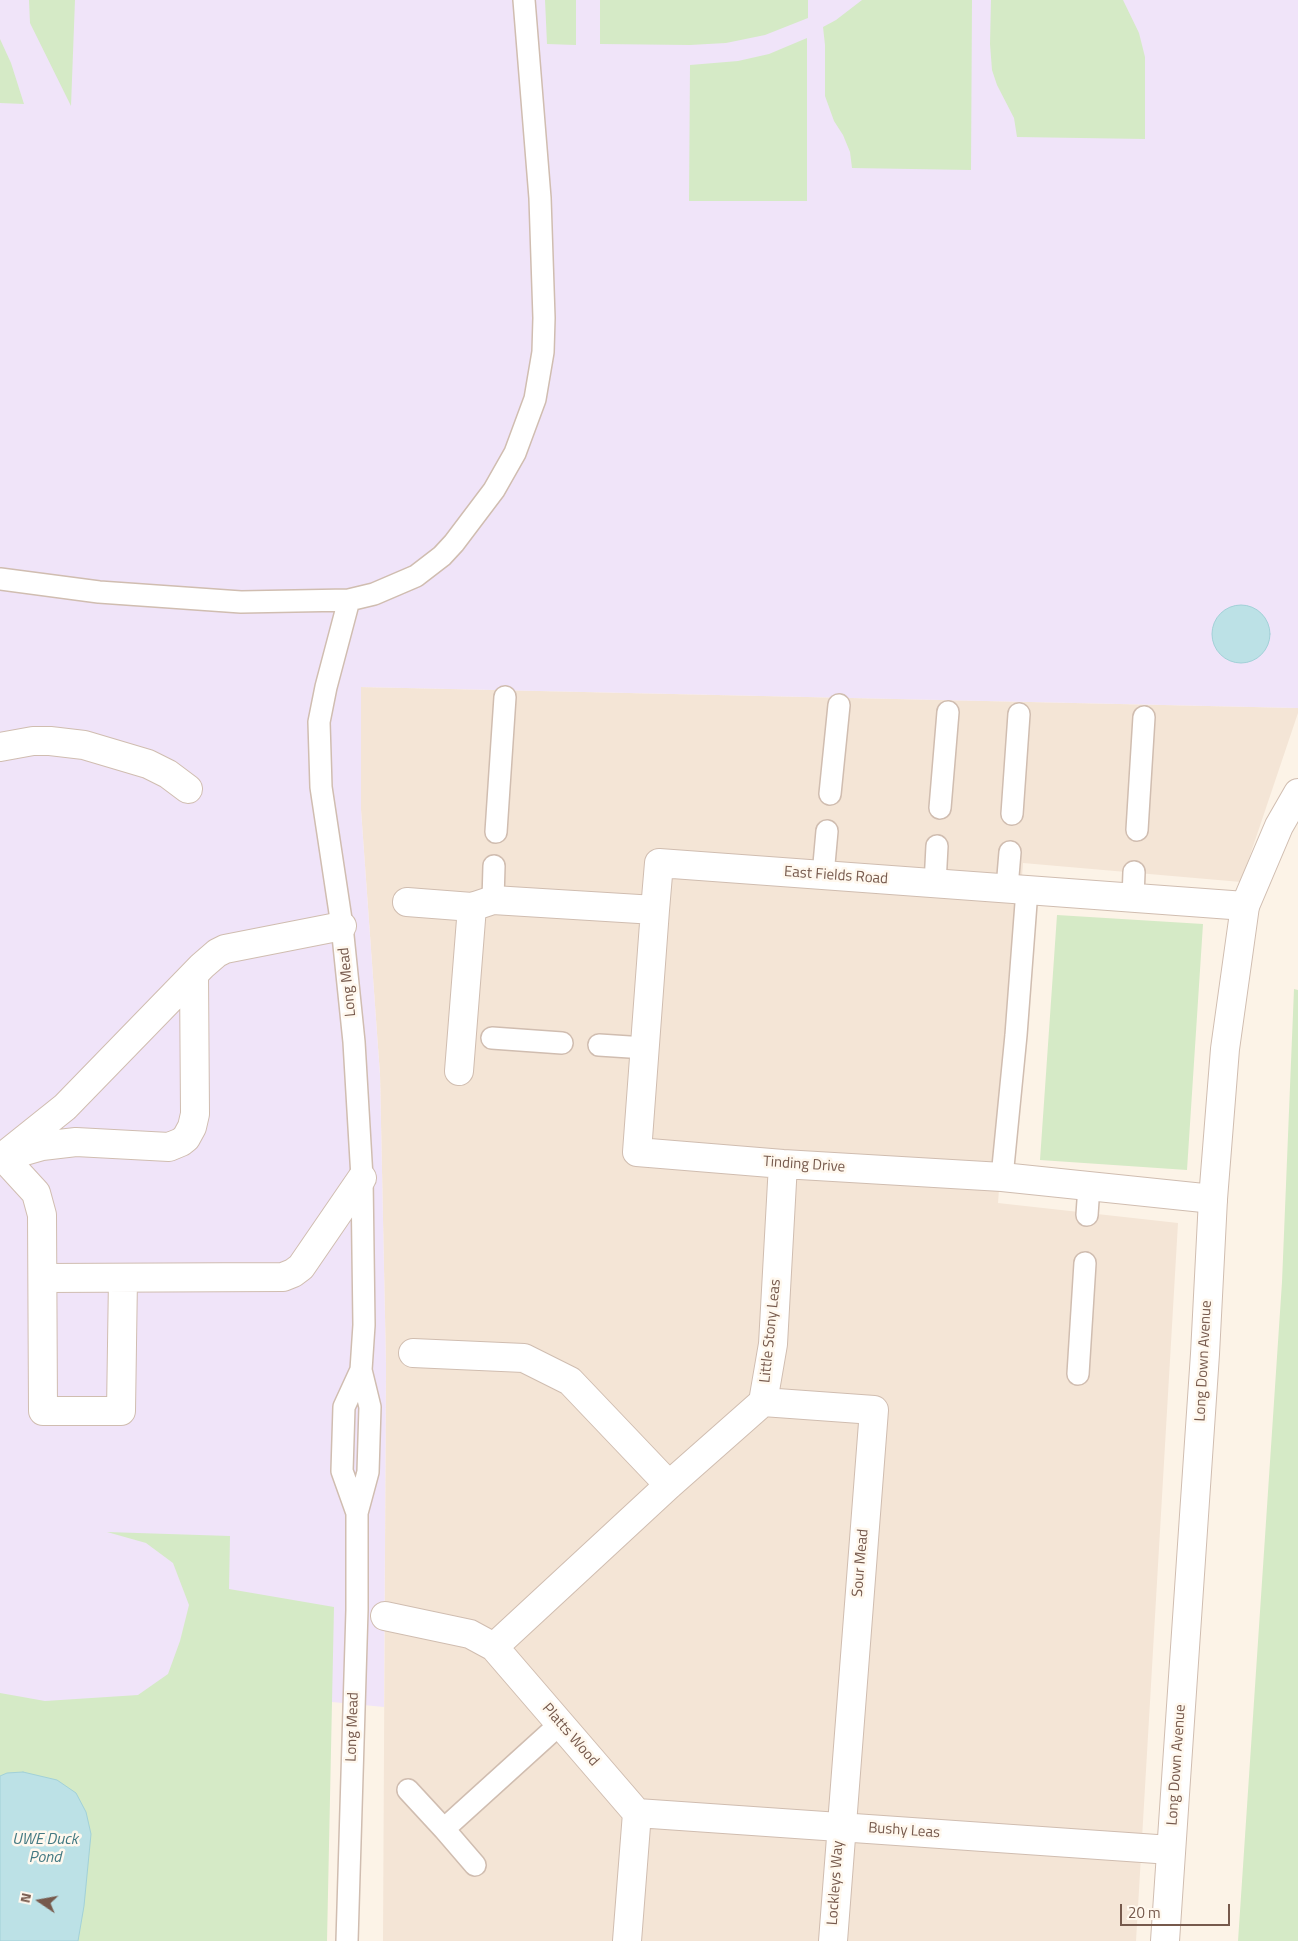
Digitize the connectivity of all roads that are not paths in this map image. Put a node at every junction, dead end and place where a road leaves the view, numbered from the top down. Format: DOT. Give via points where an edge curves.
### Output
graph roads {
  1 [pos="524,8"];
  2 [pos="0,579"];
  3 [pos="349,600"];
  4 [pos="504,697"];
  5 [pos="838,705"];
  6 [pos="948,712"];
  7 [pos="1018,714"];
  8 [pos="1144,716"];
  9 [pos="0,747"];
  10 [pos="188,789"];
  11 [pos="1298,793"];
  12 [pos="830,794"];
  13 [pos="940,808"];
  14 [pos="1012,814"];
  15 [pos="1137,830"];
  16 [pos="496,832"];
  17 [pos="827,832"];
  18 [pos="937,846"];
  19 [pos="1010,852"];
  20 [pos="494,866"];
  21 [pos="823,875"];
  22 [pos="935,884"];
  23 [pos="1017,889"];
  24 [pos="407,902"];
  25 [pos="482,903"];
  26 [pos="1245,906"];
  27 [pos="655,910"];
  28 [pos="342,926"];
  29 [pos="194,976"];
  30 [pos="492,1038"];
  31 [pos="562,1043"];
  32 [pos="599,1046"];
  33 [pos="645,1048"];
  34 [pos="459,1071"];
  35 [pos="1,1158"];
  36 [pos="783,1164"];
  37 [pos="1002,1177"];
  38 [pos="362,1178"];
  39 [pos="1089,1186"];
  40 [pos="1213,1199"];
  41 [pos="1087,1215"];
  42 [pos="1084,1263"];
  43 [pos="44,1278"];
  44 [pos="123,1278"];
  45 [pos="413,1353"];
  46 [pos="1078,1374"];
  47 [pos="763,1402"];
  48 [pos="669,1486"];
  49 [pos="385,1616"];
  50 [pos="494,1647"];
  51 [pos="561,1723"];
  52 [pos="408,1790"];
  53 [pos="637,1813"];
  54 [pos="840,1826"];
  55 [pos="444,1829"];
  56 [pos="1171,1850"];
  57 [pos="475,1865"];
  58 [pos="347,1941"];
  59 [pos="627,1941"];
  60 [pos="832,1941"];
  61 [pos="1165,1941"];
  1 -- 3 [label="lane" via="540,198 544,318 544,352 535,399 514,453 494,490 454,544 416,576 374,594"];
  2 -- 3 [label="lane" via="99,592 241,602"];
  3 -- 28 [label="lane, Long Mead" via="319,722 321,788"];
  4 -- 16 [label="lane"];
  5 -- 12 [label="lane"];
  6 -- 13 [label="lane"];
  7 -- 14 [label="lane"];
  8 -- 15 [label="lane"];
  9 -- 10 [label="street" via="33,741 84,746 148,764"];
  11 -- 26 [label="street, Long Down Avenue"];
  17 -- 21 [label="lane"];
  18 -- 22 [label="lane"];
  19 -- 23 [label="lane"];
  20 -- 25 [label="lane"];
  21 -- 22 [label="street, East Fields Road"];
  21 -- 27 [label="street, East Fields Road" via="659,863"];
  22 -- 23 [label="street, East Fields Road"];
  23 -- 26 [label="street, East Fields Road" via="1133,885"];
  23 -- 37 [label="lane" via="1016,1035"];
  24 -- 25 [label="street"];
  25 -- 27 [label="street"];
  25 -- 34 [label="street"];
  26 -- 40 [label="street, Long Down Avenue" via="1224,1049"];
  27 -- 33 [label="street, Tinding Drive"];
  28 -- 29 [label="street" via="225,949 210,958"];
  28 -- 38 [label="lane, Long Mead" via="354,1042"];
  29 -- 35 [label="street" via="65,1107"];
  29 -- 35 [label="street" via="195,1114 190,1133 181,1142 169,1147 76,1142"];
  30 -- 31 [label="lane"];
  32 -- 33 [label="lane"];
  33 -- 36 [label="street, Tinding Drive" via="637,1152"];
  35 -- 43 [label="street" via="30,1185 40,1203 44,1226"];
  36 -- 37 [label="street, Tinding Drive"];
  36 -- 47 [label="street, Little Stony Leas" via="773,1344"];
  37 -- 39 [label="street, Tinding Drive"];
  38 -- 44 [label="street" via="310,1256 293,1273 274,1278"];
  38 -- 58 [label="lane, Long Mead" via="362,1370 344,1407 342,1471 357,1513"];
  39 -- 40 [label="street, Tinding Drive"];
  39 -- 41 [label="lane"];
  40 -- 56 [label="street, Long Down Avenue"];
  42 -- 46 [label="lane"];
  43 -- 44 [label="street"];
  43 -- 44 [label="street" via="43,1411 122,1412"];
  45 -- 48 [label="street" via="524,1358 570,1381"];
  47 -- 48 [label="street, Little Stony Leas"];
  47 -- 54 [label="street, Sour Mead" via="874,1410"];
  48 -- 50 [label="street, Little Stony Leas"];
  49 -- 50 [label="street, Platts Wood" via="470,1634"];
  50 -- 51 [label="street, Platts Wood"];
  51 -- 53 [label="street, Platts Wood"];
  51 -- 55 [label="lane"];
  52 -- 55 [label="lane"];
  53 -- 54 [label="street, Bushy Leas"];
  53 -- 59 [label="street"];
  54 -- 56 [label="street, Bushy Leas"];
  54 -- 60 [label="street, Lockleys Way"];
  55 -- 57 [label="lane"];
  56 -- 61 [label="street, Long Down Avenue"];
}
